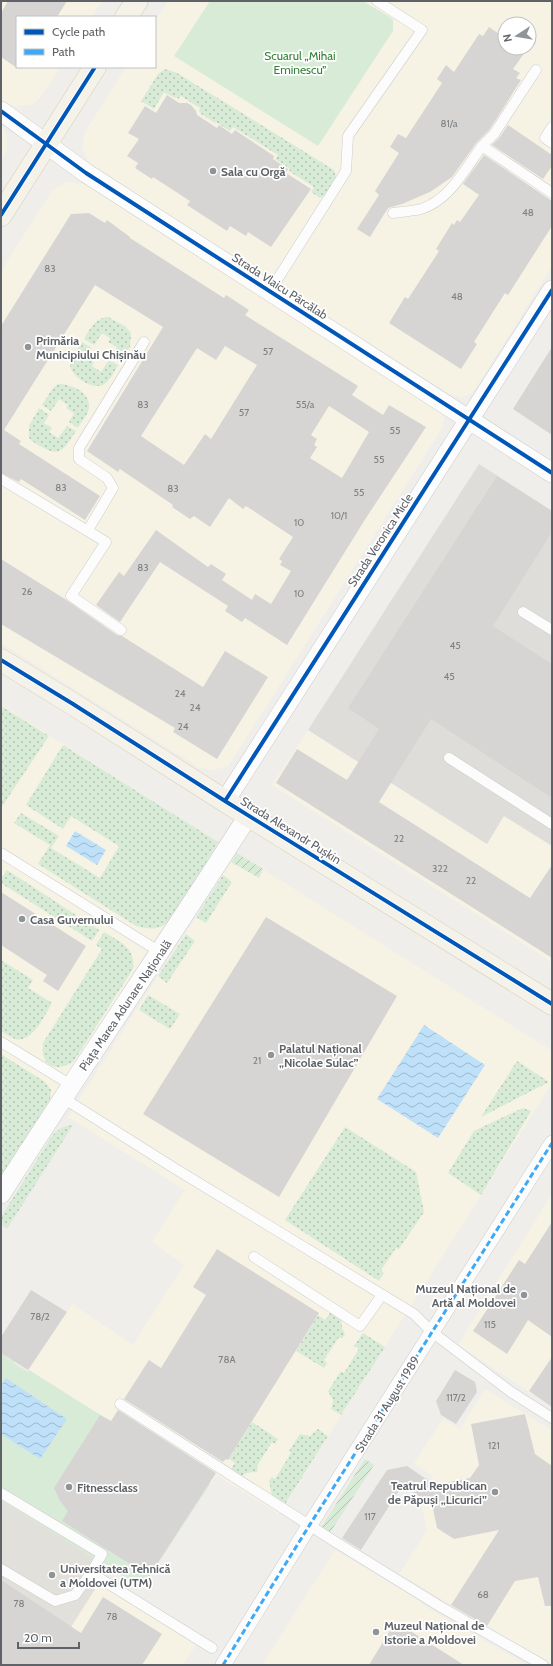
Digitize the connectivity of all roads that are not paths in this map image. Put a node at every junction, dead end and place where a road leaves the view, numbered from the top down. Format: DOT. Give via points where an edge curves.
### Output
graph roads {
  1 [pos="136,1"];
  2 [pos="377,1"];
  3 [pos="127,16"];
  4 [pos="94,68"];
  5 [pos="536,70"];
  6 [pos="1,111"];
  7 [pos="552,127"];
  8 [pos="552,143"];
  9 [pos="46,145"];
  10 [pos="482,146"];
  11 [pos="552,192"];
  12 [pos="393,213"];
  13 [pos="1,215"];
  14 [pos="552,290"];
  15 [pos="270,291"];
  16 [pos="144,342"];
  17 [pos="469,419"];
  18 [pos="552,473"];
  19 [pos="1,479"];
  20 [pos="88,530"];
  21 [pos="523,612"];
  22 [pos="121,630"];
  23 [pos="552,630"];
  24 [pos="1,660"];
  25 [pos="449,758"];
  26 [pos="226,802"];
  27 [pos="248,816"];
  28 [pos="552,824"];
  29 [pos="1,853"];
  30 [pos="160,952"];
  31 [pos="552,1004"];
  32 [pos="1,1042"];
  33 [pos="67,1091"];
  34 [pos="552,1143"];
  35 [pos="1,1194"];
  36 [pos="254,1257"];
  37 [pos="382,1295"];
  38 [pos="432,1332"];
  39 [pos="120,1404"];
  40 [pos="552,1418"];
  41 [pos="1,1493"];
  42 [pos="309,1526"];
  43 [pos="1,1569"];
  44 [pos="91,1573"];
  45 [pos="212,1648"];
  46 [pos="223,1665"];
  47 [pos="543,1665"];
  1 -- 3 [label="main road"];
  2 -- 15 [label="lane" via="422,30 348,136 346,171"];
  4 -- 9 [label="main road"];
  5 -- 10 [label="lane" via="494,134"];
  6 -- 9 [label="street, Strada Vlaicu Pârcălab"];
  7 -- 8 [label="lane" via="545,138"];
  9 -- 13 [label="main road"];
  9 -- 15 [label="street, Strada Vlaicu Pârcălab"];
  10 -- 11 [label="lane"];
  10 -- 12 [label="lane" via="445,195 421,209"];
  14 -- 17 [label="street, Strada Veronica Micle"];
  15 -- 17 [label="street, Strada Vlaicu Pârcălab"];
  16 -- 20 [label="lane" via="79,448 79,459 107,478 113,488"];
  17 -- 18 [label="street, Strada Vlaicu Pârcălab"];
  17 -- 26 [label="street, Strada Veronica Micle"];
  19 -- 20 [label="lane"];
  20 -- 22 [label="lane" via="106,542 71,596"];
  21 -- 23 [label="lane"];
  24 -- 26 [label="main road, Strada Alexandr Pușkin"];
  25 -- 28 [label="lane"];
  26 -- 27 [label="main road, Strada Alexandr Pușkin"];
  27 -- 30 [label="street, Piața Marea Adunare Națională"];
  27 -- 31 [label="main road, Strada Alexandr Pușkin"];
  29 -- 30 [label="lane"];
  30 -- 33 [label="street, Piața Marea Adunare Națională"];
  32 -- 33 [label="lane"];
  33 -- 35 [label="street, Piața Marea Adunare Națională"];
  33 -- 37 [label="lane" via="174,1168"];
  34 -- 38 [label="street, Strada 31 August 1989"];
  36 -- 37 [label="lane" via="360,1326"];
  37 -- 38 [label="lane" via="414,1314"];
  38 -- 40 [label="lane" via="511,1392"];
  38 -- 42 [label="street, Strada 31 August 1989"];
  39 -- 42 [label="lane"];
  41 -- 44 [label="lane" via="102,1554"];
  42 -- 46 [label="street, Strada 31 August 1989"];
  42 -- 47 [label="lane" via="441,1607"];
  43 -- 44 [label="lane" via="55,1601 75,1595"];
  44 -- 45 [label="lane"];
}
